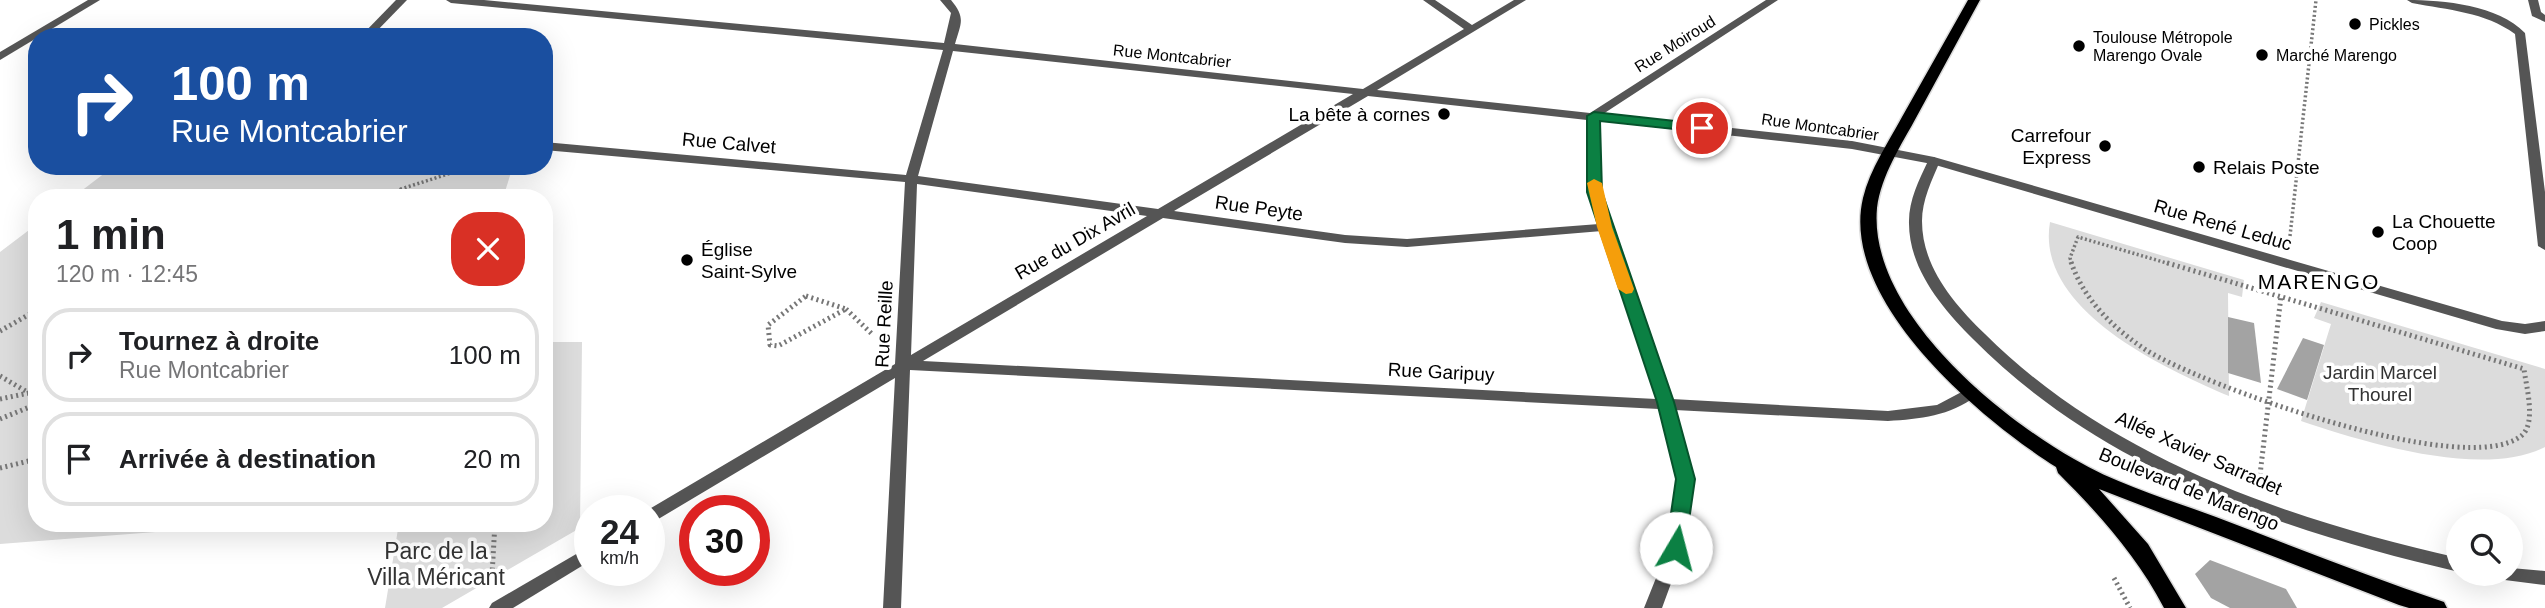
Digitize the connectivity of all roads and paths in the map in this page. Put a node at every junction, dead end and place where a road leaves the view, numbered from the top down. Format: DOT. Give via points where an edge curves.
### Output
graph roads {
  1 [pos="94,0"];
  2 [pos="402,0"];
  3 [pos="451,0"];
  4 [pos="945,0"];
  5 [pos="1428,0"];
  6 [pos="1521,0"];
  7 [pos="1773,0"];
  8 [pos="1974,0"];
  9 [pos="2316,0"];
  10 [pos="2412,0"];
  11 [pos="2533,0"];
  12 [pos="2539,0"];
  13 [pos="2545,3"];
  14 [pos="2545,19"];
  15 [pos="48,28"];
  16 [pos="374,28"];
  17 [pos="1471,29"];
  18 [pos="28,40"];
  19 [pos="949,47"];
  20 [pos="0,57"];
  21 [pos="1368,93"];
  22 [pos="1594,116"];
  23 [pos="553,147"];
  24 [pos="1890,152"];
  25 [pos="1934,161"];
  26 [pos="445,175"];
  27 [pos="911,178"];
  28 [pos="401,189"];
  29 [pos="1163,214"];
  30 [pos="1605,227"];
  31 [pos="2545,246"];
  32 [pos="2287,263"];
  33 [pos="2280,297"];
  34 [pos="846,309"];
  35 [pos="28,315"];
  36 [pos="2545,326"];
  37 [pos="0,331"];
  38 [pos="902,365"];
  39 [pos="0,376"];
  40 [pos="28,392"];
  41 [pos="1971,392"];
  42 [pos="28,393"];
  43 [pos="0,399"];
  44 [pos="1665,402"];
  45 [pos="2268,402"];
  46 [pos="28,408"];
  47 [pos="0,419"];
  48 [pos="2050,453"];
  49 [pos="28,461"];
  50 [pos="0,468"];
  51 [pos="2257,504"];
  52 [pos="665,507"];
  53 [pos="494,532"];
  54 [pos="2446,562"];
  55 [pos="574,563"];
  56 [pos="2109,569"];
  57 [pos="2523,576"];
  58 [pos="2545,578"];
  59 [pos="502,606"];
  60 [pos="892,608"];
  61 [pos="1653,608"];
  62 [pos="2130,608"];
  63 [pos="2175,608"];
  64 [pos="2436,608"];
  1 -- 15 [label="street"];
  2 -- 16 [label="street"];
  3 -- 19 [label="street, Rue Montcabrier"];
  4 -- 19 [label="street, Rue Reille" via="956,13"];
  5 -- 17 [label="street"];
  6 -- 17 [label="street, Rue du Dix Avril"];
  7 -- 22 [label="street, Rue Moiroud"];
  8 -- 24 [label="main road, Boulevard de Marengo"];
  9 -- 32 [label="path"];
  10 -- 31 [label="street" via="2490,17 2520,33"];
  11 -- 14 [label="street" via="2536,14"];
  12 -- 13 [label="street"];
  17 -- 21 [label="street, Rue du Dix Avril"];
  18 -- 20 [label="street"];
  19 -- 21 [label="street, Rue Montcabrier"];
  19 -- 27 [label="street, Rue Reille"];
  21 -- 22 [label="street, Rue Montcabrier"];
  21 -- 29 [label="street, Rue du Dix Avril"];
  22 -- 24 [label="street, Rue Montcabrier"];
  22 -- 30 [label="street" via="1595,192"];
  23 -- 27 [label="street, Rue Calvet"];
  24 -- 25 [label="street, Rue René Leduc"];
  24 -- 41 [label="main road, Boulevard de Marengo" via="1868,211 1879,268 1906,319"];
  25 -- 32 [label="street, Rue René Leduc"];
  25 -- 51 [label="street, Allée Xavier Sarradet" via="1919,197 1915,230 1924,264 1948,304 1986,349 2030,386 2101,433"];
  26 -- 28 [label="path"];
  27 -- 29 [label="street, Rue Peyte"];
  27 -- 38 [label="street, Rue Reille"];
  29 -- 30 [label="street, Rue Peyte" via="1407,243"];
  29 -- 38 [label="street, Rue du Dix Avril"];
  30 -- 44 [label="street"];
  32 -- 33 [label="path"];
  32 -- 36 [label="street, Rue René Leduc" via="2501,326"];
  33 -- 45 [label="path"];
  33 -- 45 [label="path" via="2078,237 2070,258 2082,292 2138,344 2199,377"];
  33 -- 45 [label="path" via="2524,369 2528,427 2520,438 2504,446 2418,443"];
  34 -- 34 [label="path" via="806,296 768,325 769,345 778,346"];
  34 -- 38 [label="path"];
  35 -- 37 [label="path"];
  38 -- 44 [label="street, Rue Garipuy"];
  38 -- 52 [label="street, Rue du Dix Avril"];
  38 -- 60 [label="street, Rue Reille"];
  39 -- 40 [label="path"];
  41 -- 44 [label="street, Rue Garipuy" via="1935,413 1888,416"];
  41 -- 48 [label="main road, Boulevard de Marengo"];
  42 -- 43 [label="path"];
  44 -- 61 [label="street" via="1686,479 1676,548"];
  45 -- 51 [label="path"];
  46 -- 47 [label="path"];
  48 -- 63 [label="main road" via="2134,541"];
  48 -- 64 [label="main road, Boulevard de Marengo" via="2120,489"];
  49 -- 50 [label="path"];
  51 -- 54 [label="street, Allée Xavier Sarradet" via="2346,536"];
  53 -- 59 [label="path" via="491,580"];
  55 -- 59 [label="street"];
  56 -- 62 [label="path"];
  57 -- 58 [label="street"];
}
